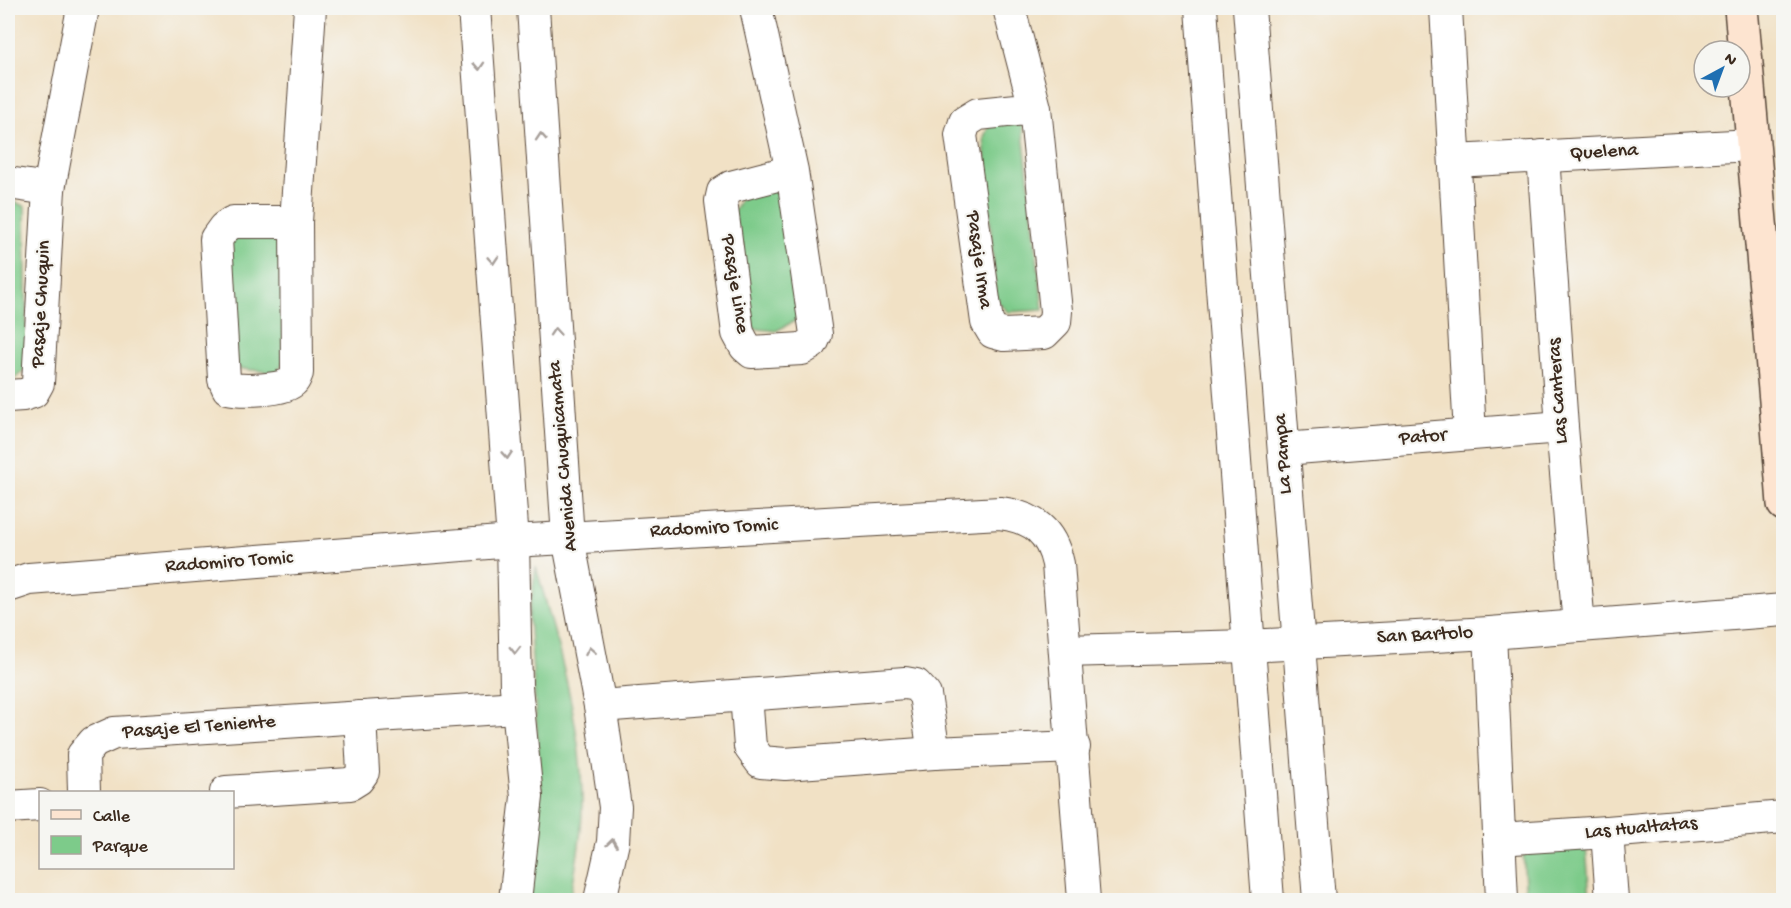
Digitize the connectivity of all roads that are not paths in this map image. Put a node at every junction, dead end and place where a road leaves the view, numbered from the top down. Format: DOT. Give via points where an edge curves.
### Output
graph roads {
  1 [pos="83,8"];
  2 [pos="310,8"];
  3 [pos="474,8"];
  4 [pos="533,8"];
  5 [pos="756,8"];
  6 [pos="1009,8"];
  7 [pos="1201,8"];
  8 [pos="1249,8"];
  9 [pos="1446,8"];
  10 [pos="1741,8"];
  11 [pos="1035,108"];
  12 [pos="1752,145"];
  13 [pos="1544,156"];
  14 [pos="1455,161"];
  15 [pos="792,171"];
  16 [pos="8,183"];
  17 [pos="49,189"];
  18 [pos="296,222"];
  19 [pos="8,396"];
  20 [pos="1780,401"];
  21 [pos="1562,427"];
  22 [pos="1470,434"];
  23 [pos="1284,449"];
  24 [pos="1784,504"];
  25 [pos="568,538"];
  26 [pos="513,542"];
  27 [pos="8,586"];
  28 [pos="1784,610"];
  29 [pos="1579,626"];
  30 [pos="1490,633"];
  31 [pos="1299,643"];
  32 [pos="1248,646"];
  33 [pos="1065,651"];
  34 [pos="746,695"];
  35 [pos="600,706"];
  36 [pos="518,707"];
  37 [pos="360,717"];
  38 [pos="1074,747"];
  39 [pos="934,753"];
  40 [pos="84,791"];
  41 [pos="234,791"];
  42 [pos="39,805"];
  43 [pos="8,807"];
  44 [pos="1784,817"];
  45 [pos="1607,832"];
  46 [pos="1499,839"];
  47 [pos="515,900"];
  48 [pos="600,900"];
  49 [pos="1084,900"];
  50 [pos="1268,900"];
  51 [pos="1319,900"];
  52 [pos="1502,900"];
  53 [pos="1612,900"];
  1 -- 17 [label="street, Pasaje Chuquin"];
  2 -- 18 [label="street"];
  3 -- 26 [label="street, one-way"];
  25 -- 4 [label="street, Avenida Chuquicamata, one-way"];
  5 -- 15 [label="street, Pasaje Lince"];
  6 -- 11 [label="street, Pasaje Irma"];
  7 -- 32 [label="street"];
  8 -- 23 [label="street, La Pampa"];
  9 -- 14 [label="street"];
  10 -- 12 [label="street"];
  11 -- 11 [label="street, Pasaje Irma" via="978,114 965,122 961,135 987,322 993,332 1004,335 1044,333 1055,322"];
  12 -- 13 [label="street, Quelena"];
  12 -- 20 [label="street"];
  13 -- 14 [label="street, Quelena"];
  13 -- 21 [label="street, Las Canteras"];
  14 -- 22 [label="street"];
  15 -- 15 [label="street, Pasaje Lince" via="816,334 812,343 802,349 752,352 738,333 721,201 723,192 731,187"];
  16 -- 17 [label="street"];
  17 -- 19 [label="street, Pasaje Chuquin" via="38,383 33,392"];
  18 -- 18 [label="street" via="297,373 293,382 284,387 228,388 224,379 216,238 233,222"];
  20 -- 24 [label="street"];
  21 -- 22 [label="street, Pator"];
  21 -- 29 [label="street, Las Canteras"];
  22 -- 23 [label="street, Pator"];
  23 -- 31 [label="street, La Pampa"];
  25 -- 26 [label="street, Radomiro Tomic"];
  25 -- 33 [label="street, Radomiro Tomic" via="1014,514 1038,526 1055,550"];
  35 -- 25 [label="street, Avenida Chuquicamata, one-way"];
  26 -- 27 [label="street, Radomiro Tomic" via="29,579"];
  26 -- 36 [label="street, one-way"];
  28 -- 29 [label="street, San Bartolo"];
  29 -- 30 [label="street, San Bartolo"];
  30 -- 31 [label="street, San Bartolo"];
  30 -- 46 [label="street"];
  31 -- 32 [label="street, San Bartolo"];
  31 -- 51 [label="street, La Pampa"];
  32 -- 33 [label="street, San Bartolo"];
  32 -- 50 [label="street"];
  33 -- 38 [label="street, Radomiro Tomic"];
  34 -- 35 [label="street"];
  34 -- 39 [label="street" via="916,685 925,695"];
  34 -- 39 [label="street" via="750,747 761,762 785,764"];
  48 -- 35 [label="street, Avenida Chuquicamata, one-way" via="613,842 615,807"];
  36 -- 37 [label="street, Pasaje El Teniente"];
  36 -- 47 [label="street" via="527,796"];
  37 -- 40 [label="street, Pasaje El Teniente" via="114,733 94,742 83,755"];
  37 -- 41 [label="street" via="363,772 350,784"];
  38 -- 39 [label="street"];
  38 -- 49 [label="street, Radomiro Tomic"];
  42 -- 43 [label="street"];
  44 -- 45 [label="street, Las Hualtatas"];
  45 -- 46 [label="street, Las Hualtatas"];
  45 -- 53 [label="street"];
  46 -- 52 [label="street"];
}
